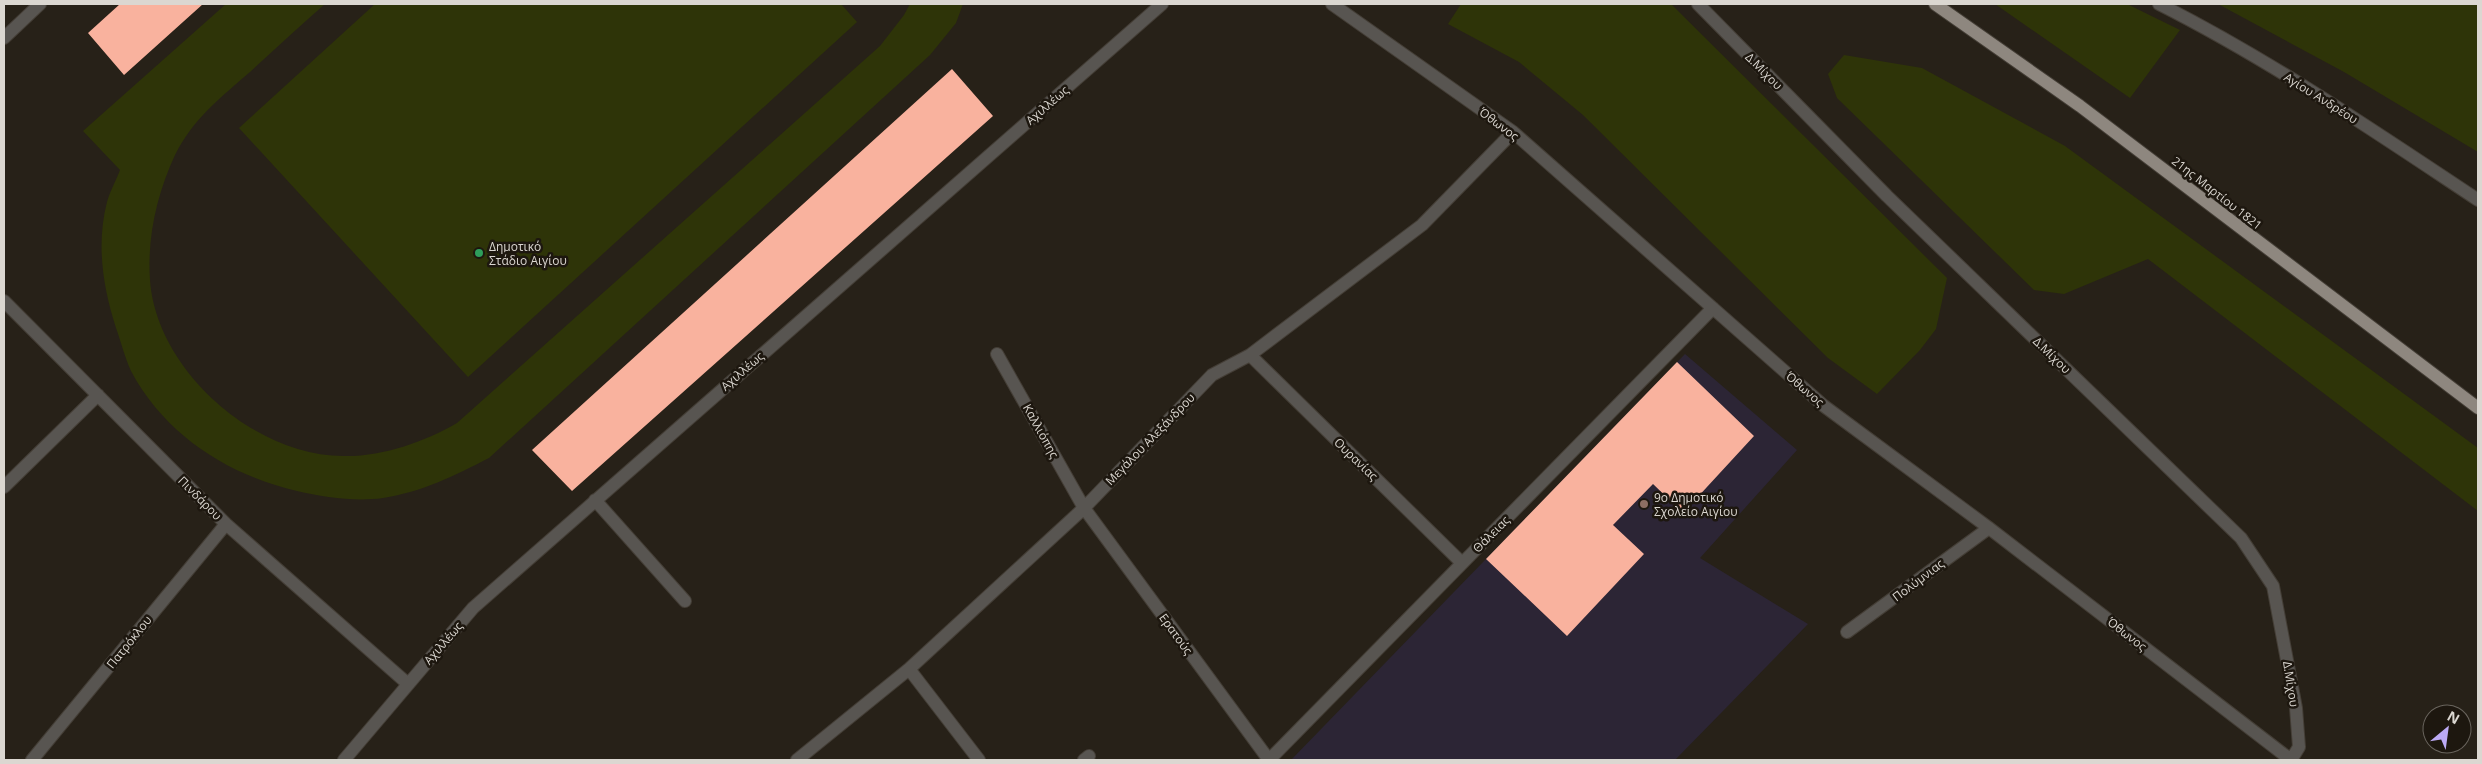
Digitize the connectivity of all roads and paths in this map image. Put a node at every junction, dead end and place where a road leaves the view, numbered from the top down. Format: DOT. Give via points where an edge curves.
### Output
graph roads {
  1 [pos="40,4"];
  2 [pos="1162,4"];
  3 [pos="1332,4"];
  4 [pos="1698,4"];
  5 [pos="1935,4"];
  6 [pos="2159,4"];
  7 [pos="4,38"];
  8 [pos="1513,132"];
  9 [pos="2478,200"];
  10 [pos="4,301"];
  11 [pos="1713,308"];
  12 [pos="997,354"];
  13 [pos="1250,355"];
  14 [pos="98,395"];
  15 [pos="2478,408"];
  16 [pos="4,487"];
  17 [pos="595,500"];
  18 [pos="1084,508"];
  19 [pos="226,524"];
  20 [pos="1989,528"];
  21 [pos="1462,563"];
  22 [pos="685,601"];
  23 [pos="1848,632"];
  24 [pos="909,669"];
  25 [pos="408,684"];
  26 [pos="32,760"];
  27 [pos="344,760"];
  28 [pos="797,760"];
  29 [pos="979,760"];
  30 [pos="1269,760"];
  31 [pos="2291,760"];
  1 -- 7 [label="street"];
  2 -- 17 [label="street, Αχιλλέως"];
  3 -- 8 [label="street, Όθωνος"];
  4 -- 31 [label="street, Δ.Μίχου" via="1887,196 2241,538 2272,586 2296,708 2299,747"];
  5 -- 15 [label="main road, 21ης Μαρτίου 1821" via="2123,138"];
  6 -- 9 [label="street, Αγίου Ανδρέου" via="2327,100"];
  8 -- 11 [label="street, Όθωνος"];
  8 -- 13 [label="street, Μεγάλου Αλεξάνδρου" via="1422,225"];
  10 -- 14 [label="street, Πινδάρου"];
  11 -- 20 [label="street, Όθωνος" via="1824,406"];
  11 -- 21 [label="street, Θάλειας"];
  12 -- 18 [label="street, Καλλιόπης"];
  13 -- 18 [label="street, Μεγάλου Αλεξάνδρου" via="1212,375"];
  13 -- 21 [label="street, Ουρανίας"];
  14 -- 16 [label="street"];
  14 -- 19 [label="street, Πινδάρου"];
  17 -- 22 [label="street"];
  17 -- 25 [label="street, Αχιλλέως" via="473,608"];
  18 -- 24 [label="street, Μεγάλου Αλεξάνδρου"];
  18 -- 30 [label="street, Ερατούς"];
  19 -- 25 [label="street, Πινδάρου"];
  19 -- 26 [label="street, Πατρόκλου"];
  20 -- 23 [label="street, Πολύμνιας"];
  20 -- 31 [label="street, Όθωνος"];
  21 -- 30 [label="street, Θάλειας"];
  24 -- 28 [label="street, Μεγάλου Αλεξάνδρου"];
  24 -- 29 [label="street"];
  25 -- 27 [label="street, Αχιλλέως"];
}
